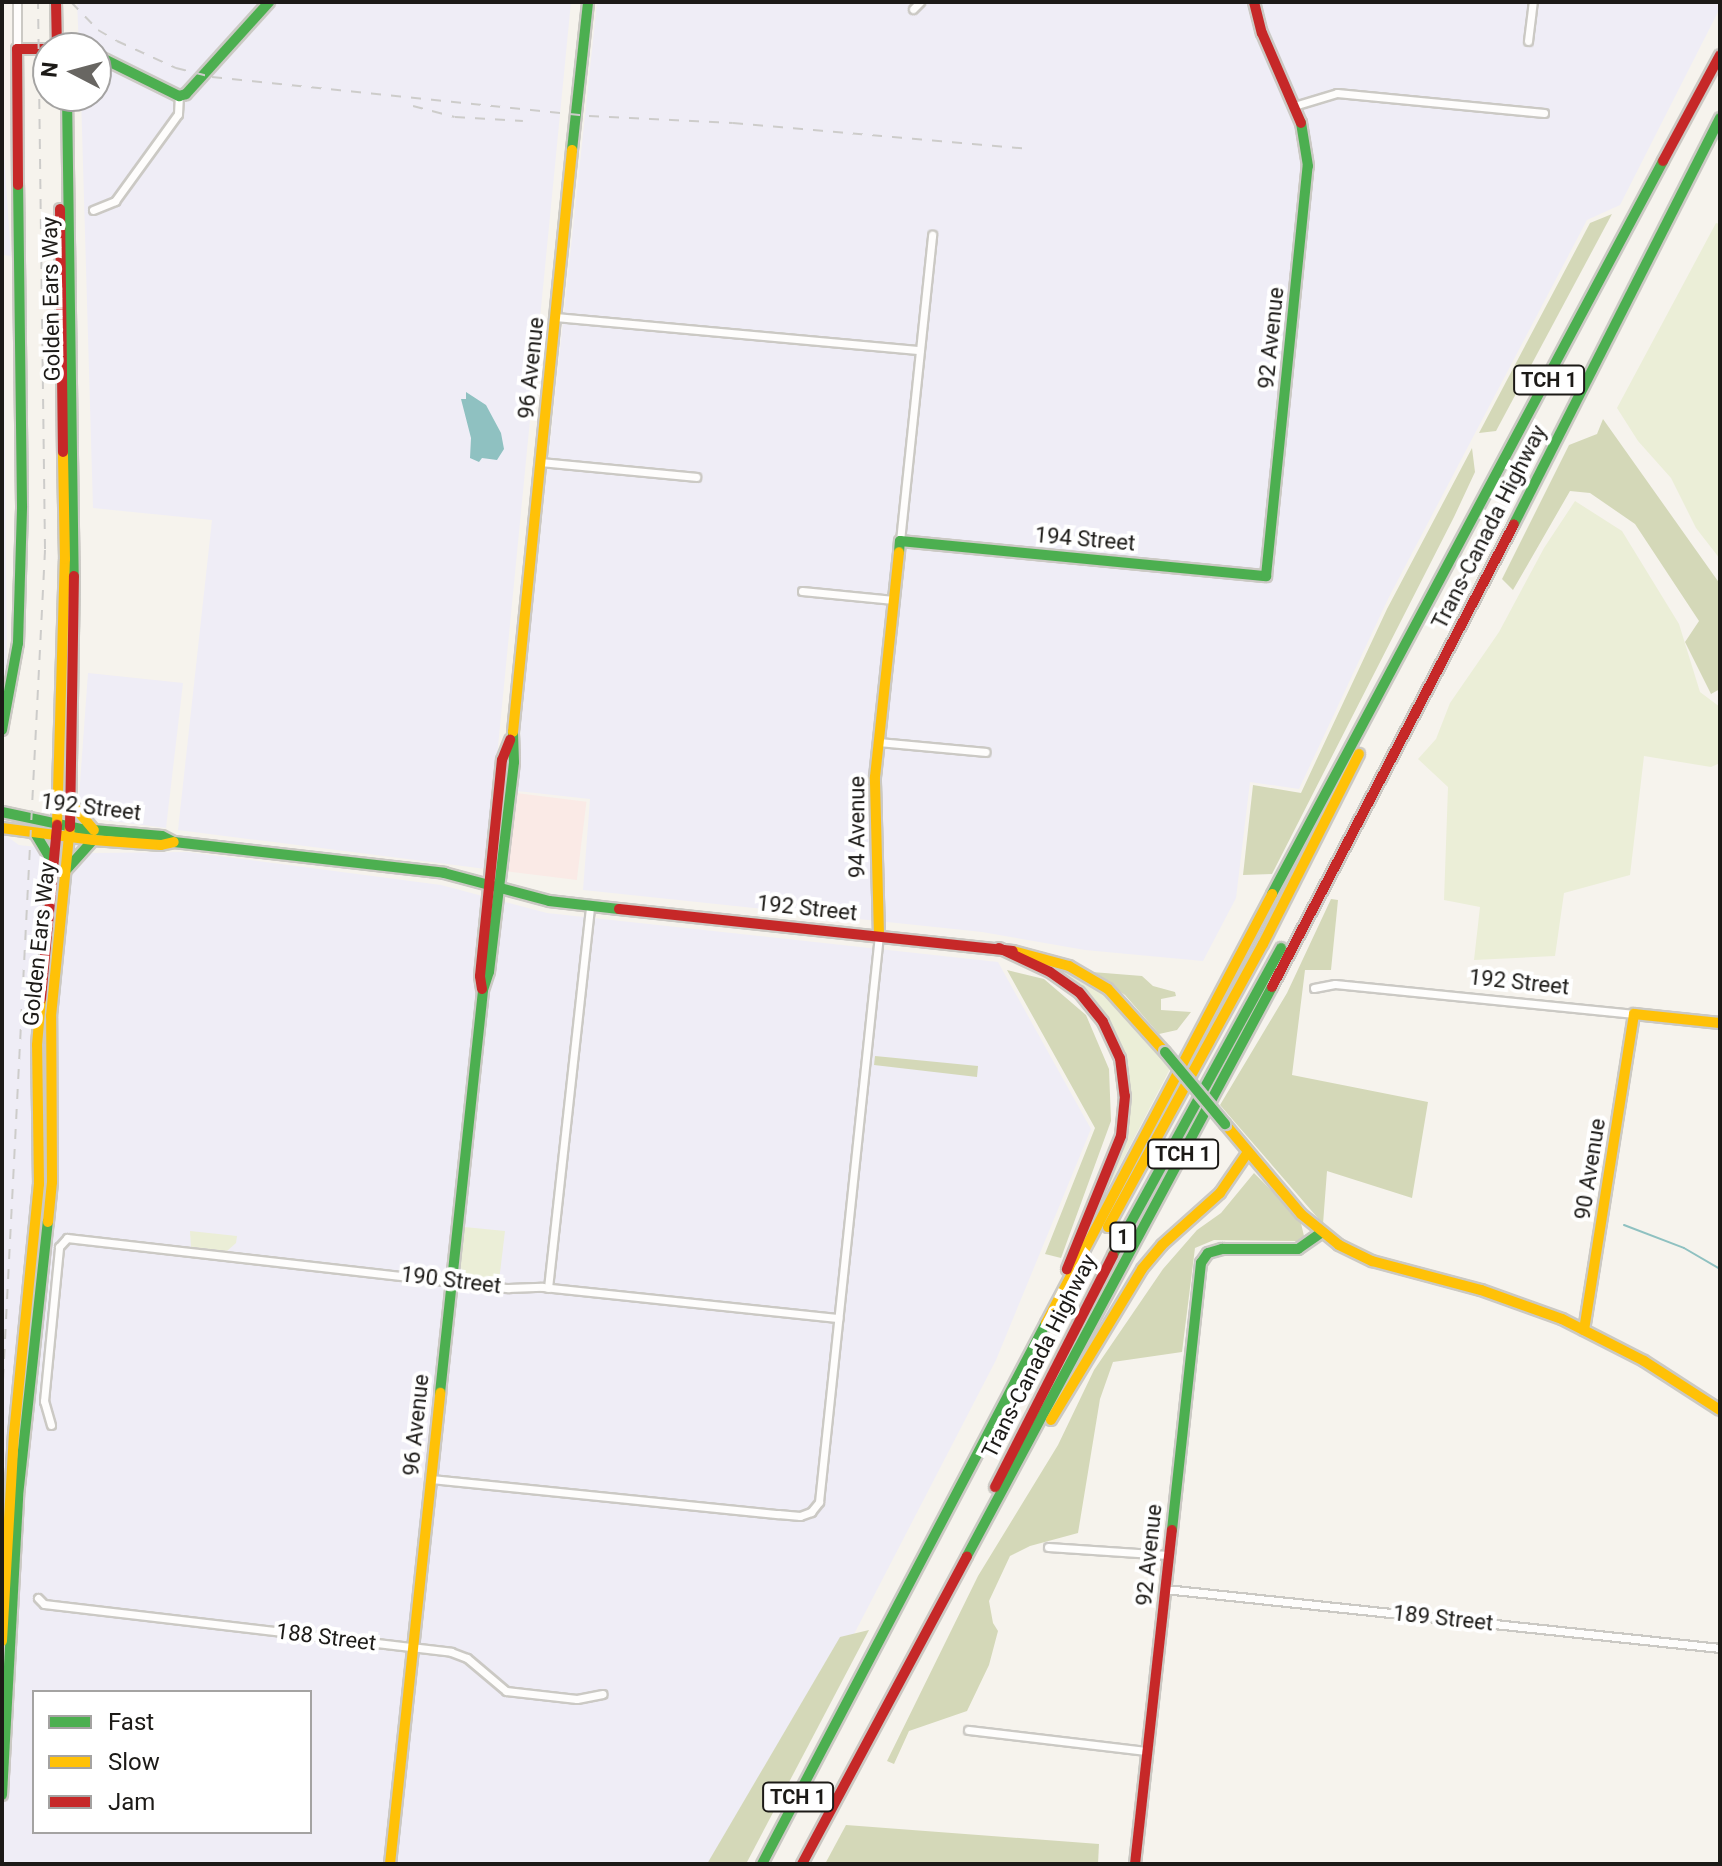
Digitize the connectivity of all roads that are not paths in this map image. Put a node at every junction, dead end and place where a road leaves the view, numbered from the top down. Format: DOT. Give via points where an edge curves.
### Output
graph roads {
  1 [pos="17,2"];
  2 [pos="56,2"];
  3 [pos="66,2"];
  4 [pos="269,2"];
  5 [pos="588,2"];
  6 [pos="920,2"];
  7 [pos="1254,2"];
  8 [pos="1533,2"];
  9 [pos="913,9"];
  10 [pos="57,32"];
  11 [pos="67,32"];
  12 [pos="1528,41"];
  13 [pos="17,49"];
  14 [pos="32,49"];
  15 [pos="1720,55"];
  16 [pos="112,63"];
  17 [pos="179,96"];
  18 [pos="1294,106"];
  19 [pos="63,112"];
  20 [pos="1544,113"];
  21 [pos="1720,118"];
  22 [pos="1720,139"];
  23 [pos="93,210"];
  24 [pos="932,235"];
  25 [pos="1659,241"];
  26 [pos="556,317"];
  27 [pos="920,350"];
  28 [pos="541,462"];
  29 [pos="696,477"];
  30 [pos="900,541"];
  31 [pos="1266,576"];
  32 [pos="802,591"];
  33 [pos="894,600"];
  34 [pos="2,730"];
  35 [pos="879,742"];
  36 [pos="986,752"];
  37 [pos="72,804"];
  38 [pos="2,812"];
  39 [pos="1354,823"];
  40 [pos="2,828"];
  41 [pos="57,830"];
  42 [pos="70,832"];
  43 [pos="35,833"];
  44 [pos="94,835"];
  45 [pos="53,863"];
  46 [pos="67,869"];
  47 [pos="494,888"];
  48 [pos="590,905"];
  49 [pos="879,935"];
  50 [pos="999,948"];
  51 [pos="1314,988"];
  52 [pos="1634,1014"];
  53 [pos="1720,1023"];
  54 [pos="1248,1152"];
  55 [pos="1321,1233"];
  56 [pos="452,1280"];
  57 [pos="548,1288"];
  58 [pos="838,1318"];
  59 [pos="1584,1330"];
  60 [pos="1034,1350"];
  61 [pos="1720,1410"];
  62 [pos="51,1425"];
  63 [pos="431,1479"];
  64 [pos="1008,1483"];
  65 [pos="1048,1547"];
  66 [pos="1168,1555"];
  67 [pos="1165,1589"];
  68 [pos="38,1598"];
  69 [pos="2,1641"];
  70 [pos="413,1647"];
  71 [pos="1720,1648"];
  72 [pos="910,1661"];
  73 [pos="603,1694"];
  74 [pos="968,1730"];
  75 [pos="1147,1751"];
  76 [pos="2,1795"];
  77 [pos="390,1864"];
  78 [pos="762,1864"];
  79 [pos="802,1864"];
  80 [pos="1135,1864"];
  1 -- 13 [label="street"];
  2 -- 10 [label="main road"];
  3 -- 11 [label="main road"];
  4 -- 17 [label="main road" via="192,90"];
  5 -- 26 [label="main road, 96 Avenue"];
  6 -- 9 [label="street"];
  7 -- 18 [label="main road, 92 Avenue"];
  8 -- 12 [label="street"];
  13 -- 14 [label="main road"];
  13 -- 34 [label="main road" via="22,506 18,643"];
  15 -- 60 [label="main road, Trans-Canada Highway / TCH 1"];
  16 -- 17 [label="main road"];
  17 -- 23 [label="street" via="178,114 115,201"];
  18 -- 20 [label="street" via="1337,93"];
  18 -- 31 [label="main road, 92 Avenue" via="1306,141 1308,181"];
  19 -- 37 [label="main road, Golden Ears Way" via="75,626"];
  19 -- 41 [label="main road, Golden Ears Way" via="65,559"];
  21 -- 25 [label="main road, Trans-Canada Highway / TCH 1"];
  22 -- 25 [label="main road"];
  24 -- 27 [label="street, 94 Avenue"];
  25 -- 39 [label="main road, Trans-Canada Highway / TCH 1"];
  26 -- 27 [label="street"];
  26 -- 28 [label="main road, 96 Avenue"];
  27 -- 30 [label="street, 94 Avenue"];
  28 -- 29 [label="street"];
  28 -- 47 [label="main road, 96 Avenue" via="511,738 514,762"];
  30 -- 31 [label="main road, 194 Street"];
  30 -- 33 [label="main road, 94 Avenue"];
  32 -- 33 [label="street"];
  33 -- 35 [label="main road, 94 Avenue"];
  35 -- 36 [label="street"];
  35 -- 49 [label="main road, 94 Avenue"];
  37 -- 42 [label="main road, Golden Ears Way"];
  37 -- 44 [label="main road"];
  38 -- 41 [label="main road, 192 Street"];
  39 -- 64 [label="main road, Trans-Canada Highway / TCH 1"];
  39 -- 72 [label="main road, Trans-Canada Highway / 1" via="1101,1277"];
  40 -- 43 [label="main road, 192 Street"];
  41 -- 42 [label="main road, 192 Street"];
  41 -- 43 [label="main road, 192 Street"];
  41 -- 45 [label="main road, Golden Ears Way"];
  42 -- 44 [label="main road, 192 Street"];
  42 -- 46 [label="main road, Golden Ears Way"];
  43 -- 45 [label="main road"];
  44 -- 46 [label="main road"];
  44 -- 47 [label="main road, 192 Street" via="162,836 174,842 444,873"];
  45 -- 69 [label="main road, Golden Ears Way" via="37,1045 39,1184 14,1434"];
  46 -- 76 [label="main road, Golden Ears Way" via="51,1016 52,1182 18,1496"];
  47 -- 48 [label="main road, 192 Street"];
  47 -- 56 [label="main road, 96 Avenue"];
  48 -- 49 [label="main road, 192 Street"];
  48 -- 57 [label="street"];
  49 -- 50 [label="main road, 192 Street"];
  49 -- 58 [label="street, 94 Avenue"];
  50 -- 54 [label="main road, 192 Street, bridge" via="1051,959 1090,977 1133,1015"];
  50 -- 60 [label="main road" via="1079,992 1103,1022 1120,1058 1125,1096 1121,1136"];
  51 -- 52 [label="street, 192 Street" via="1335,984"];
  52 -- 53 [label="main road, 192 Street"];
  52 -- 59 [label="main road, 90 Avenue"];
  54 -- 55 [label="main road, 192 Street"];
  54 -- 64 [label="main road" via="1220,1193 1142,1269"];
  55 -- 59 [label="main road, 192 Street" via="1362,1257 1521,1303"];
  55 -- 66 [label="main road, 92 Avenue" via="1298,1249 1208,1253 1200,1269"];
  56 -- 57 [label="street, 190 Street"];
  56 -- 62 [label="street, 190 Street" via="64,1239 44,1401"];
  56 -- 63 [label="main road, 96 Avenue"];
  57 -- 58 [label="street, 190 Street"];
  58 -- 63 [label="street, 94 Avenue" via="819,1502 811,1512 800,1516"];
  59 -- 61 [label="main road, 192 Street"];
  60 -- 78 [label="main road, Trans-Canada Highway / TCH 1"];
  63 -- 70 [label="main road, 96 Avenue"];
  64 -- 72 [label="main road, Trans-Canada Highway / TCH 1"];
  65 -- 66 [label="street"];
  66 -- 67 [label="main road, 92 Avenue"];
  67 -- 71 [label="street, 189 Street"];
  67 -- 75 [label="main road, 92 Avenue"];
  68 -- 70 [label="street, 188 Street" via="44,1604"];
  70 -- 73 [label="street, 188 Street" via="462,1655 506,1691 577,1699"];
  70 -- 77 [label="main road, 96 Avenue"];
  72 -- 79 [label="main road, Trans-Canada Highway / TCH 1"];
  74 -- 75 [label="street"];
  75 -- 80 [label="main road, 92 Avenue"];
}
